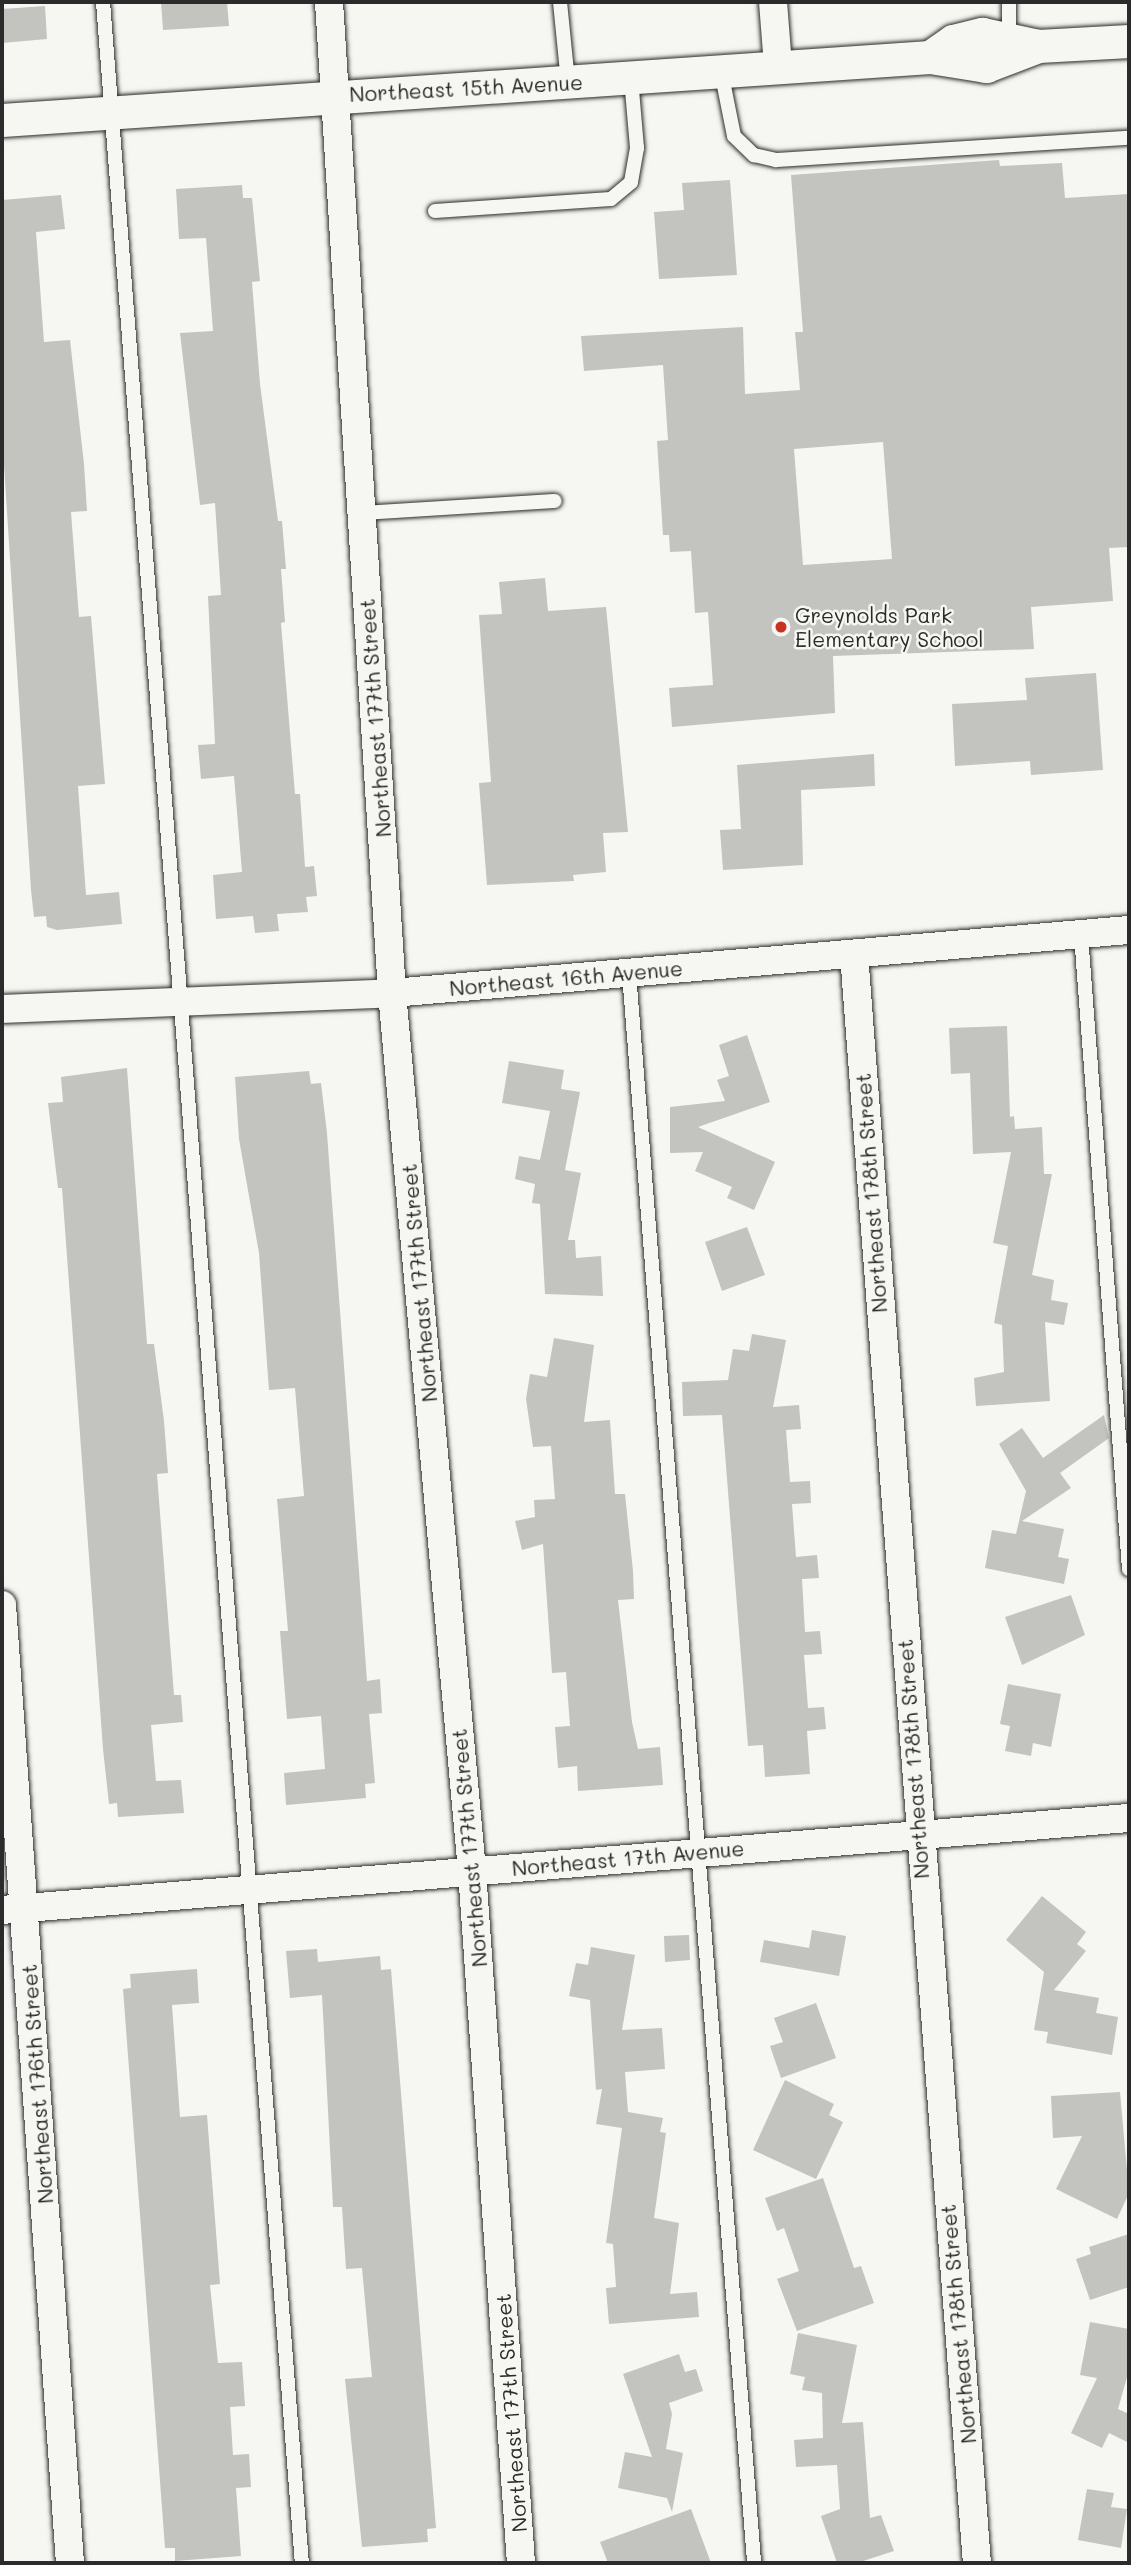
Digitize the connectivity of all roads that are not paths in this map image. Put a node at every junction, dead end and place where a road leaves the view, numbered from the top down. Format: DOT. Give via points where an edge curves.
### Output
graph roads {
  1 [pos="103,2"];
  2 [pos="329,2"];
  3 [pos="559,2"];
  4 [pos="773,2"];
  5 [pos="1009,2"];
  6 [pos="1129,41"];
  7 [pos="1023,43"];
  8 [pos="778,66"];
  9 [pos="722,71"];
  10 [pos="631,78"];
  11 [pos="568,82"];
  12 [pos="336,96"];
  13 [pos="110,112"];
  14 [pos="2,120"];
  15 [pos="1129,138"];
  16 [pos="435,211"];
  17 [pos="555,501"];
  18 [pos="362,513"];
  19 [pos="1129,930"];
  20 [pos="1081,934"];
  21 [pos="854,954"];
  22 [pos="629,973"];
  23 [pos="392,993"];
  24 [pos="179,1002"];
  25 [pos="2,1009"];
  26 [pos="1129,1569"];
  27 [pos="2,1605"];
  28 [pos="1129,1818"];
  29 [pos="918,1835"];
  30 [pos="700,1852"];
  31 [pos="472,1871"];
  32 [pos="251,1890"];
  33 [pos="13,1909"];
  34 [pos="69,2563"];
  35 [pos="302,2563"];
  36 [pos="522,2563"];
  37 [pos="754,2563"];
  38 [pos="977,2563"];
  1 -- 13 [label="lane"];
  2 -- 12 [label="street, Northeast 177th Street"];
  3 -- 11 [label="lane"];
  4 -- 8 [label="street"];
  5 -- 7 [label="lane"];
  6 -- 7 [label="street, Northeast 15th Avenue"];
  7 -- 8 [label="street, Northeast 15th Avenue" via="982,34 953,41 930,57"];
  8 -- 9 [label="street, Northeast 15th Avenue"];
  9 -- 10 [label="street, Northeast 15th Avenue"];
  9 -- 15 [label="lane" via="734,136 754,155 776,160"];
  10 -- 11 [label="street, Northeast 15th Avenue"];
  10 -- 16 [label="lane" via="637,148 631,182 611,199"];
  11 -- 12 [label="street, Northeast 15th Avenue"];
  12 -- 13 [label="street, Northeast 15th Avenue"];
  12 -- 18 [label="street, Northeast 177th Street"];
  13 -- 14 [label="street, Northeast 15th Avenue"];
  13 -- 24 [label="lane"];
  17 -- 18 [label="lane"];
  18 -- 23 [label="street, Northeast 177th Street"];
  19 -- 20 [label="street, Northeast 16th Avenue"];
  20 -- 21 [label="street, Northeast 16th Avenue"];
  20 -- 26 [label="lane"];
  21 -- 22 [label="street, Northeast 16th Avenue"];
  21 -- 29 [label="street, Northeast 178th Street"];
  22 -- 23 [label="street, Northeast 16th Avenue"];
  22 -- 30 [label="lane"];
  23 -- 24 [label="street, Northeast 16th Avenue"];
  23 -- 31 [label="street, Northeast 177th Street"];
  24 -- 25 [label="street, Northeast 16th Avenue"];
  24 -- 32 [label="lane"];
  27 -- 33 [label="street, Northeast 176th Street"];
  28 -- 29 [label="street, Northeast 17th Avenue"];
  29 -- 30 [label="street, Northeast 17th Avenue"];
  29 -- 38 [label="street, Northeast 178th Street"];
  30 -- 31 [label="street, Northeast 17th Avenue"];
  30 -- 37 [label="lane"];
  31 -- 32 [label="street, Northeast 17th Avenue"];
  31 -- 36 [label="street, Northeast 177th Street"];
  32 -- 33 [label="street, Northeast 17th Avenue"];
  32 -- 35 [label="lane"];
  33 -- 34 [label="street, Northeast 176th Street"];
}
